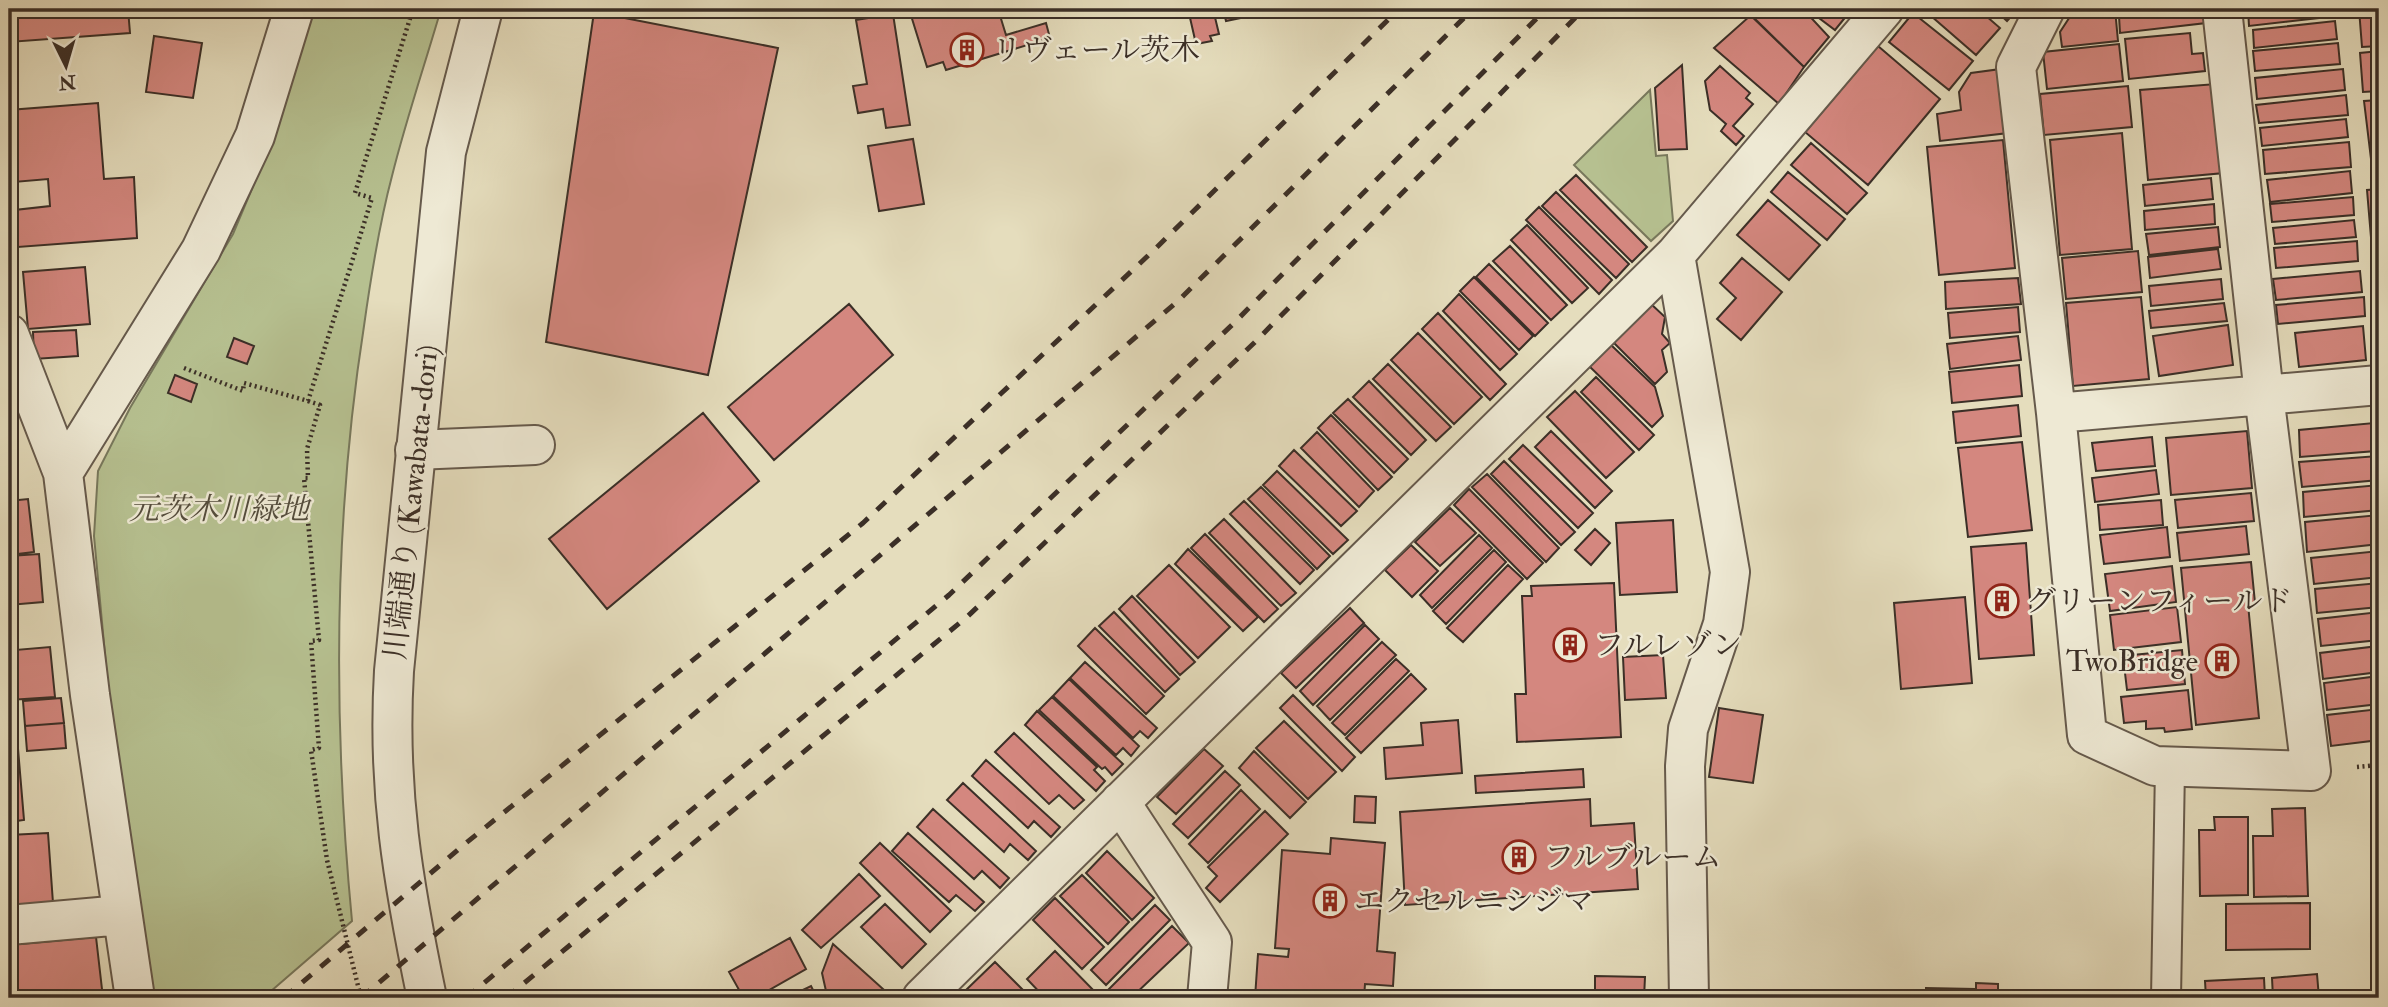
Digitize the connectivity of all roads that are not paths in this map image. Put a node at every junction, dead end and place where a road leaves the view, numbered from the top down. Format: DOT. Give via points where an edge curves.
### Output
graph roads {
  1 [pos="294,9"];
  2 [pos="483,9"];
  3 [pos="1884,9"];
  4 [pos="2045,9"];
  5 [pos="2222,9"];
  6 [pos="1675,256"];
  7 [pos="9,334"];
  8 [pos="2379,385"];
  9 [pos="2264,395"];
  10 [pos="2056,413"];
  11 [pos="535,445"];
  12 [pos="415,450"];
  13 [pos="63,473"];
  14 [pos="2170,767"];
  15 [pos="1120,802"];
  16 [pos="122,915"];
  17 [pos="9,925"];
  18 [pos="135,998"];
  19 [pos="426,998"];
  20 [pos="922,998"];
  21 [pos="1207,998"];
  22 [pos="1689,998"];
  23 [pos="2165,998"];
  1 -- 13 [label="street" via="255,136 201,250"];
  2 -- 12 [label="street, 川端通り (Kawabata-dori)" via="446,152"];
  3 -- 6 [label="street"];
  4 -- 10 [label="street" via="2016,67"];
  5 -- 9 [label="street"];
  6 -- 15 [label="street"];
  6 -- 22 [label="street" via="1730,572 1723,624 1688,729"];
  7 -- 13 [label="street"];
  8 -- 9 [label="street"];
  9 -- 10 [label="street"];
  9 -- 14 [label="street" via="2311,771"];
  10 -- 14 [label="street" via="2087,735 2155,766"];
  11 -- 12 [label="street"];
  12 -- 19 [label="street, 川端通り (Kawabata-dori)" via="394,671 391,754 402,879"];
  13 -- 16 [label="street"];
  14 -- 23 [label="lane"];
  15 -- 20 [label="street"];
  15 -- 21 [label="street" via="1212,942"];
  16 -- 17 [label="street"];
  16 -- 18 [label="street"];
}
